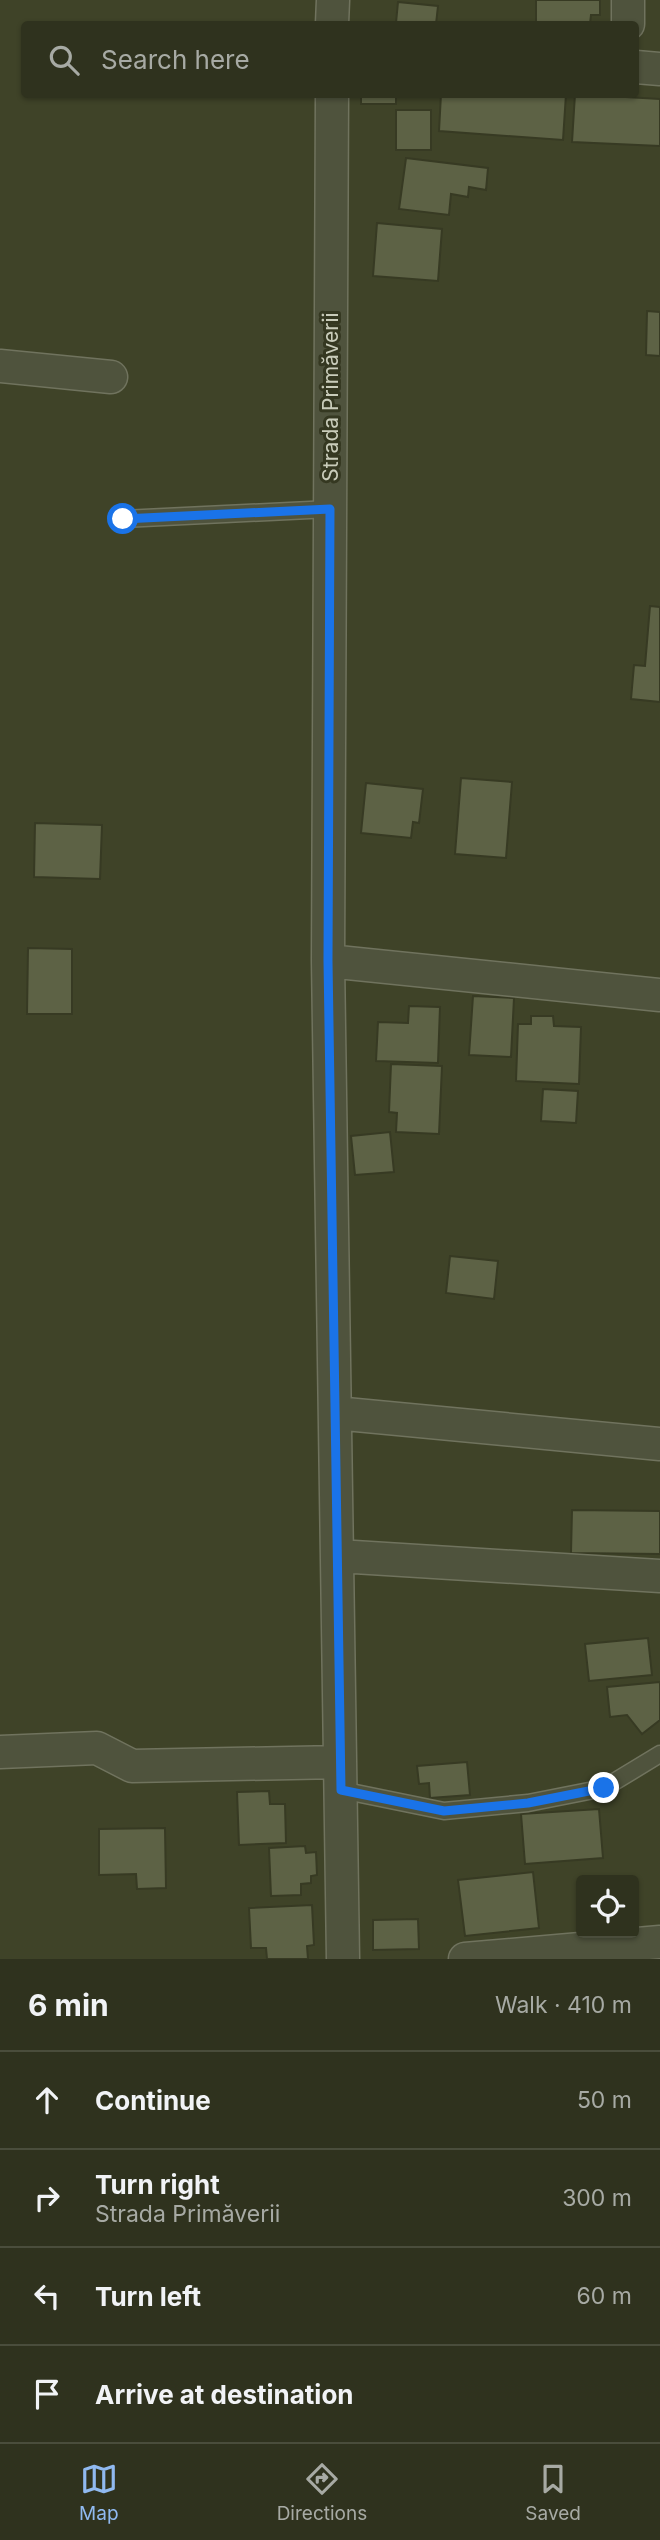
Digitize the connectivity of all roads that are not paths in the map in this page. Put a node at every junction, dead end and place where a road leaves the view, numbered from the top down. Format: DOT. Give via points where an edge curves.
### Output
graph roads {
  1 [pos="332,0"];
  2 [pos="628,0"];
  3 [pos="332,21"];
  4 [pos="628,21"];
  5 [pos="639,67"];
  6 [pos="660,69"];
  7 [pos="331,98"];
  8 [pos="0,366"];
  9 [pos="111,377"];
  10 [pos="330,509"];
  11 [pos="123,519"];
  12 [pos="328,961"];
  13 [pos="660,995"];
  14 [pos="335,1413"];
  15 [pos="660,1444"];
  16 [pos="338,1556"];
  17 [pos="660,1576"];
  18 [pos="0,1752"];
  19 [pos="660,1754"];
  20 [pos="341,1776"];
  21 [pos="660,1942"];
  22 [pos="343,1959"];
  23 [pos="465,1959"];
  1 -- 3 [label="street"];
  2 -- 4 [label="street"];
  5 -- 6 [label="street"];
  7 -- 10 [label="street, Strada Primăverii"];
  8 -- 9 [label="street"];
  10 -- 11 [label="lane"];
  10 -- 12 [label="street, Strada Primăverii"];
  12 -- 13 [label="street"];
  12 -- 14 [label="street, Strada Primăverii"];
  14 -- 15 [label="street"];
  14 -- 16 [label="street, Strada Primăverii"];
  16 -- 17 [label="street"];
  16 -- 20 [label="street, Strada Primăverii"];
  18 -- 20 [label="street" via="97,1748 132,1766"];
  19 -- 20 [label="lane" via="604,1788 528,1803 444,1811"];
  20 -- 22 [label="street, Strada Primăverii"];
  21 -- 23 [label="street"];
}
